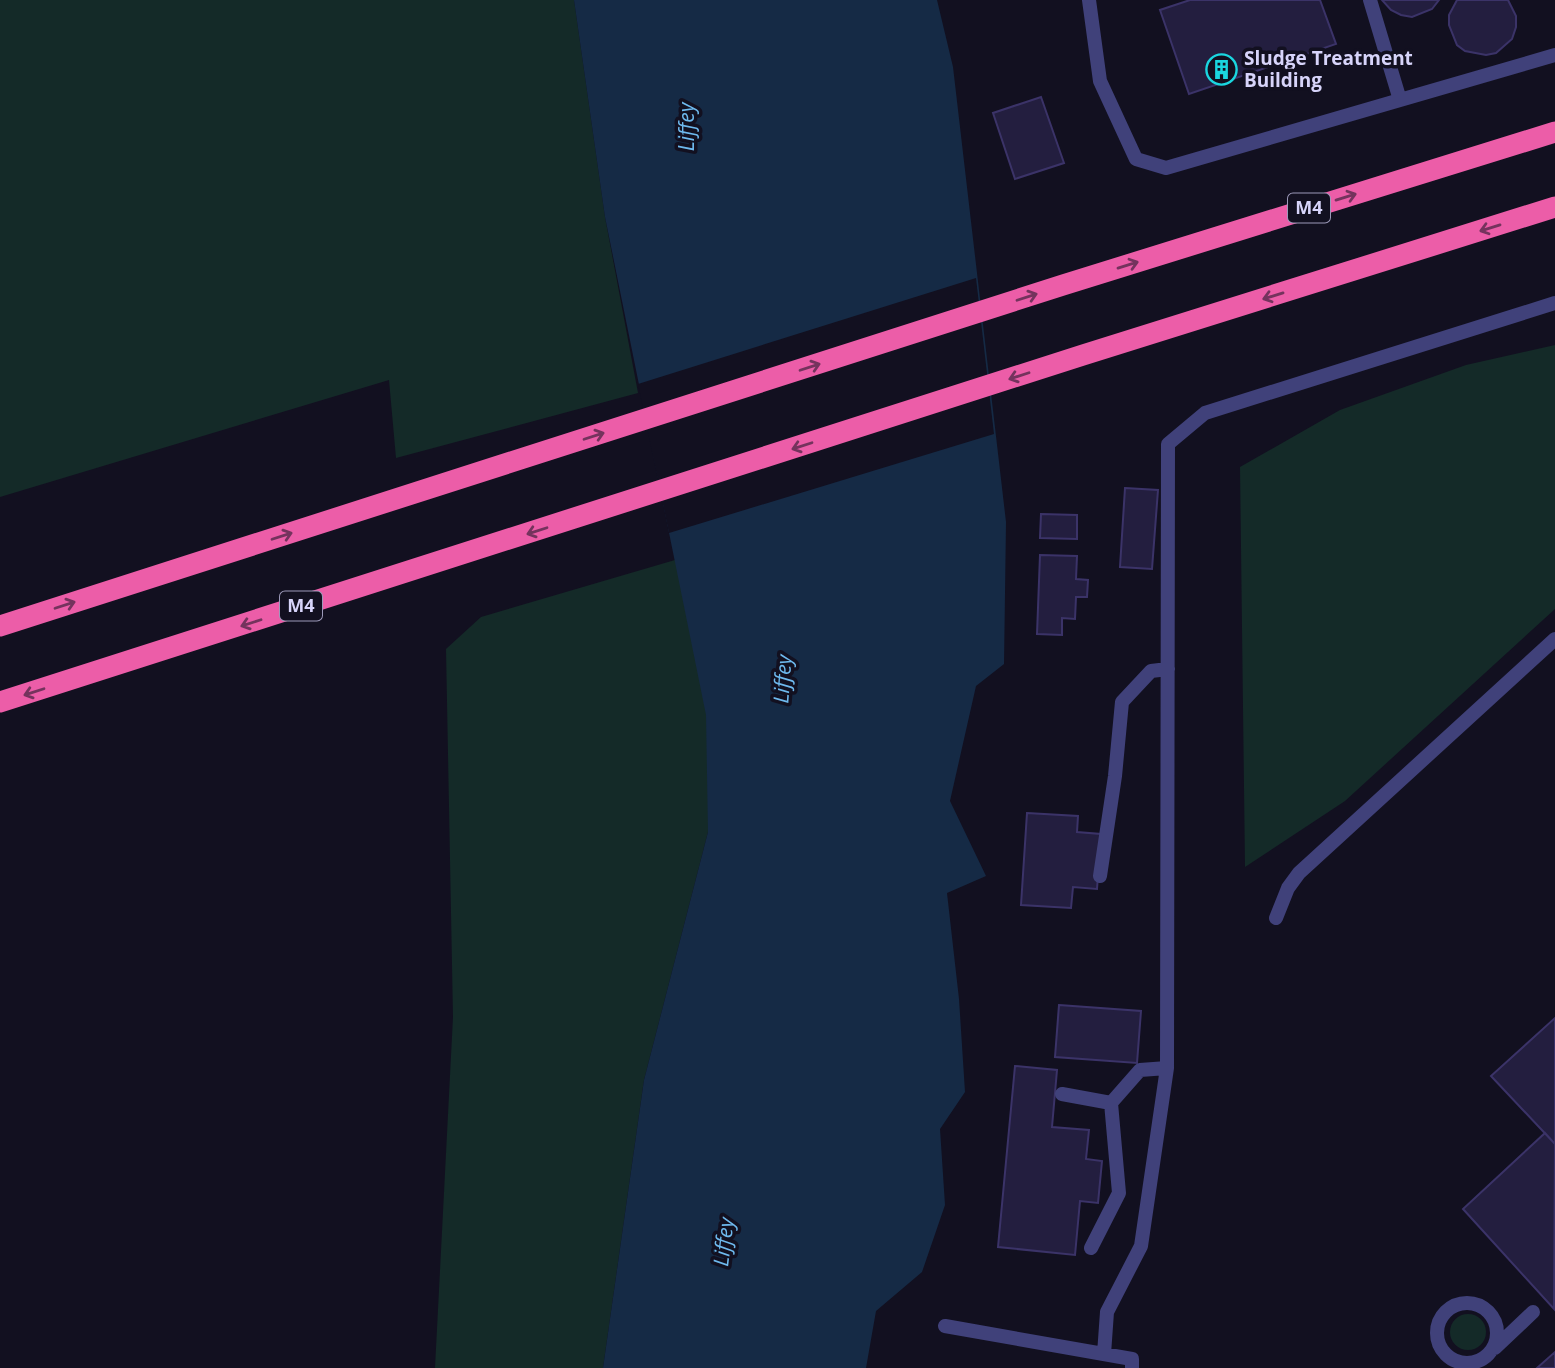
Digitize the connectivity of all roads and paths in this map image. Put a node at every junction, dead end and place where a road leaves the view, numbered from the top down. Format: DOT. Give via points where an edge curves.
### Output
graph roads {
  1 [pos="1088,0"];
  2 [pos="1370,0"];
  3 [pos="1555,55"];
  4 [pos="1400,100"];
  5 [pos="1555,132"];
  6 [pos="1555,207"];
  7 [pos="1555,303"];
  8 [pos="0,626"];
  9 [pos="1555,639"];
  10 [pos="1168,669"];
  11 [pos="0,702"];
  12 [pos="1100,876"];
  13 [pos="1276,918"];
  14 [pos="1167,1068"];
  15 [pos="1062,1094"];
  16 [pos="1111,1103"];
  17 [pos="1091,1248"];
  18 [pos="1533,1312"];
  19 [pos="944,1326"];
  20 [pos="1104,1354"];
  21 [pos="1489,1354"];
  22 [pos="1132,1368"];
  1 -- 4 [label="lane" via="1100,81 1136,159 1166,168"];
  2 -- 4 [label="lane"];
  3 -- 4 [label="lane"];
  8 -- 5 [label="highway, M4, one-way"];
  6 -- 11 [label="highway, M4, one-way"];
  7 -- 10 [label="lane" via="1205,412 1179,432 1168,443"];
  9 -- 13 [label="lane" via="1298,873"];
  10 -- 12 [label="lane" via="1151,671 1122,702"];
  10 -- 14 [label="lane"];
  14 -- 16 [label="lane" via="1140,1070"];
  14 -- 20 [label="lane" via="1141,1246 1107,1312"];
  15 -- 16 [label="lane"];
  16 -- 17 [label="lane" via="1119,1193"];
  18 -- 21 [label="lane"];
  19 -- 20 [label="lane"];
  20 -- 22 [label="lane" via="1132,1359"];
  21 -- 21 [label="lane" via="1497,1327 1487,1310 1469,1302 1450,1307 1436,1333 1443,1352 1460,1363"];
}
